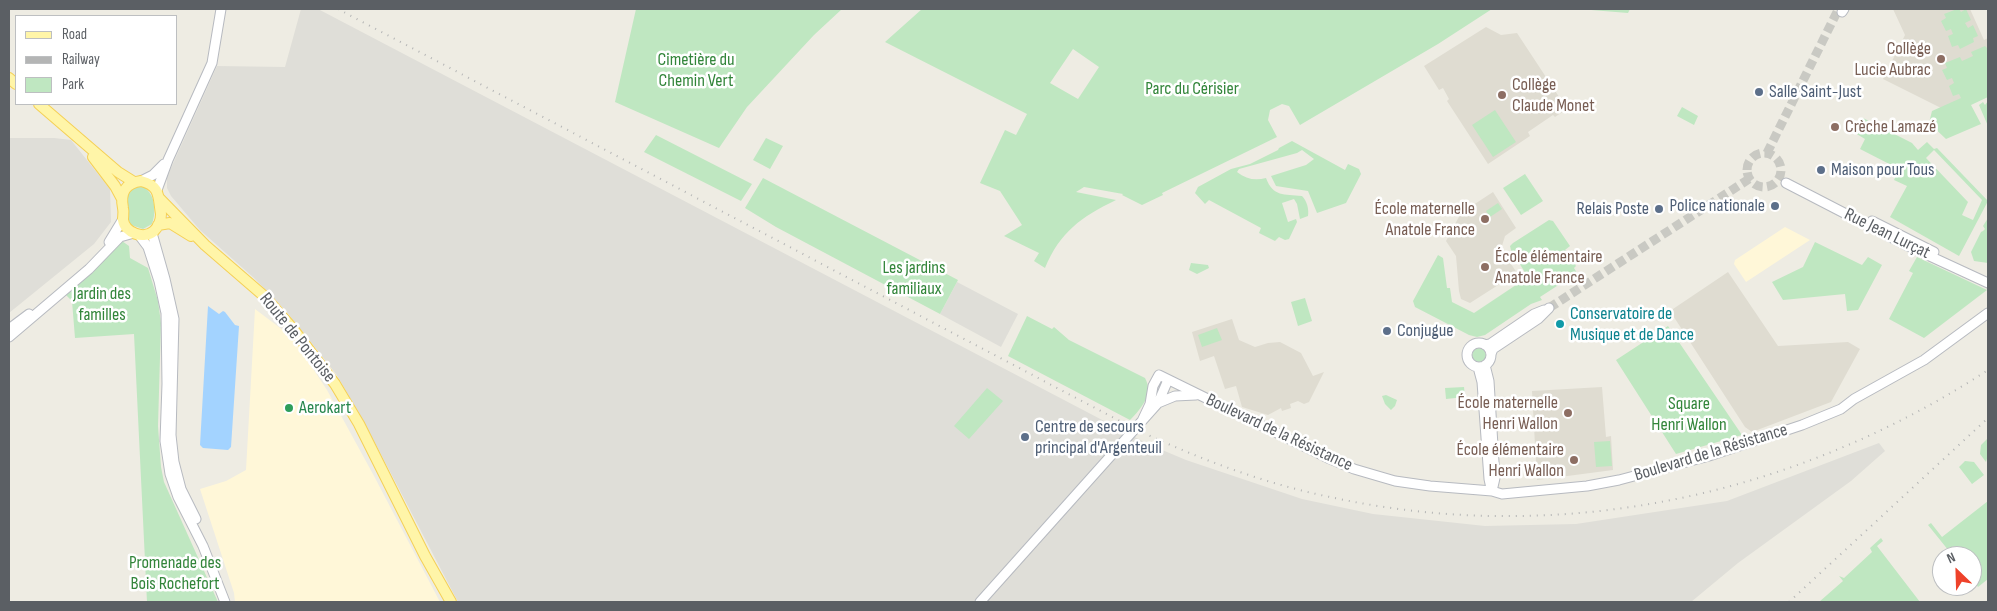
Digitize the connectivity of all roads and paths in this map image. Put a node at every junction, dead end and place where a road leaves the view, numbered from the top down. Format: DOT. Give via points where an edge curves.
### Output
graph roads {
  1 [pos="221,9"];
  2 [pos="40,105"];
  3 [pos="73,133"];
  4 [pos="168,160"];
  5 [pos="138,181"];
  6 [pos="158,194"];
  7 [pos="122,199"];
  8 [pos="123,219"];
  9 [pos="155,229"];
  10 [pos="136,234"];
  11 [pos="205,244"];
  12 [pos="1988,278"];
  13 [pos="1988,283"];
  14 [pos="1988,313"];
  15 [pos="9,330"];
  16 [pos="9,337"];
  17 [pos="1485,345"];
  18 [pos="1491,354"];
  19 [pos="1481,366"];
  20 [pos="1168,380"];
  21 [pos="1199,395"];
  22 [pos="1158,403"];
  23 [pos="1142,421"];
  24 [pos="1492,491"];
  25 [pos="225,602"];
  26 [pos="231,602"];
  27 [pos="451,602"];
  28 [pos="980,602"];
  1 -- 4 [label="main road" via="212,63"];
  2 -- 3 [label="main road"];
  3 -- 5 [label="main road" via="125,177"];
  3 -- 7 [label="main road" via="104,170"];
  4 -- 5 [label="main road" via="160,170"];
  4 -- 6 [label="main road"];
  5 -- 6 [label="main road" via="151,184"];
  5 -- 7 [label="main road" via="128,185"];
  6 -- 9 [label="main road" via="161,214"];
  6 -- 11 [label="main road"];
  7 -- 8 [label="main road"];
  8 -- 10 [label="main road"];
  8 -- 15 [label="main road" via="96,258"];
  9 -- 10 [label="main road"];
  9 -- 11 [label="main road" via="174,225"];
  9 -- 26 [label="main road" via="174,320 172,435 176,472"];
  10 -- 16 [label="main road" via="120,237 89,269"];
  10 -- 25 [label="main road" via="148,248 166,313 165,441 170,474"];
  11 -- 27 [label="main road, Route de Pontoise" via="272,305 335,384"];
  12 -- 13 [label="main road, Rue Jean Lurçat" via="1788,181 1908,246"];
  14 -- 24 [label="main road, Boulevard de la Résistance" via="1924,360 1841,409 1802,425 1709,456 1618,480 1514,494"];
  17 -- 18 [label="main road"];
  17 -- 18 [label="main road" via="1549,308 1538,320 1493,349"];
  17 -- 19 [label="main road" via="1475,343 1468,350 1467,360 1472,365"];
  18 -- 19 [label="main road" via="1490,360"];
  19 -- 24 [label="main road" via="1489,381 1495,478"];
  20 -- 21 [label="main road, Boulevard de la Résistance"];
  20 -- 22 [label="main road"];
  20 -- 23 [label="main road, Boulevard de la Résistance" via="1159,376"];
  21 -- 22 [label="main road" via="1176,396"];
  21 -- 24 [label="main road, Boulevard de la Résistance" via="1354,469 1395,481"];
  22 -- 23 [label="main road"];
  23 -- 28 [label="main road"];
}
